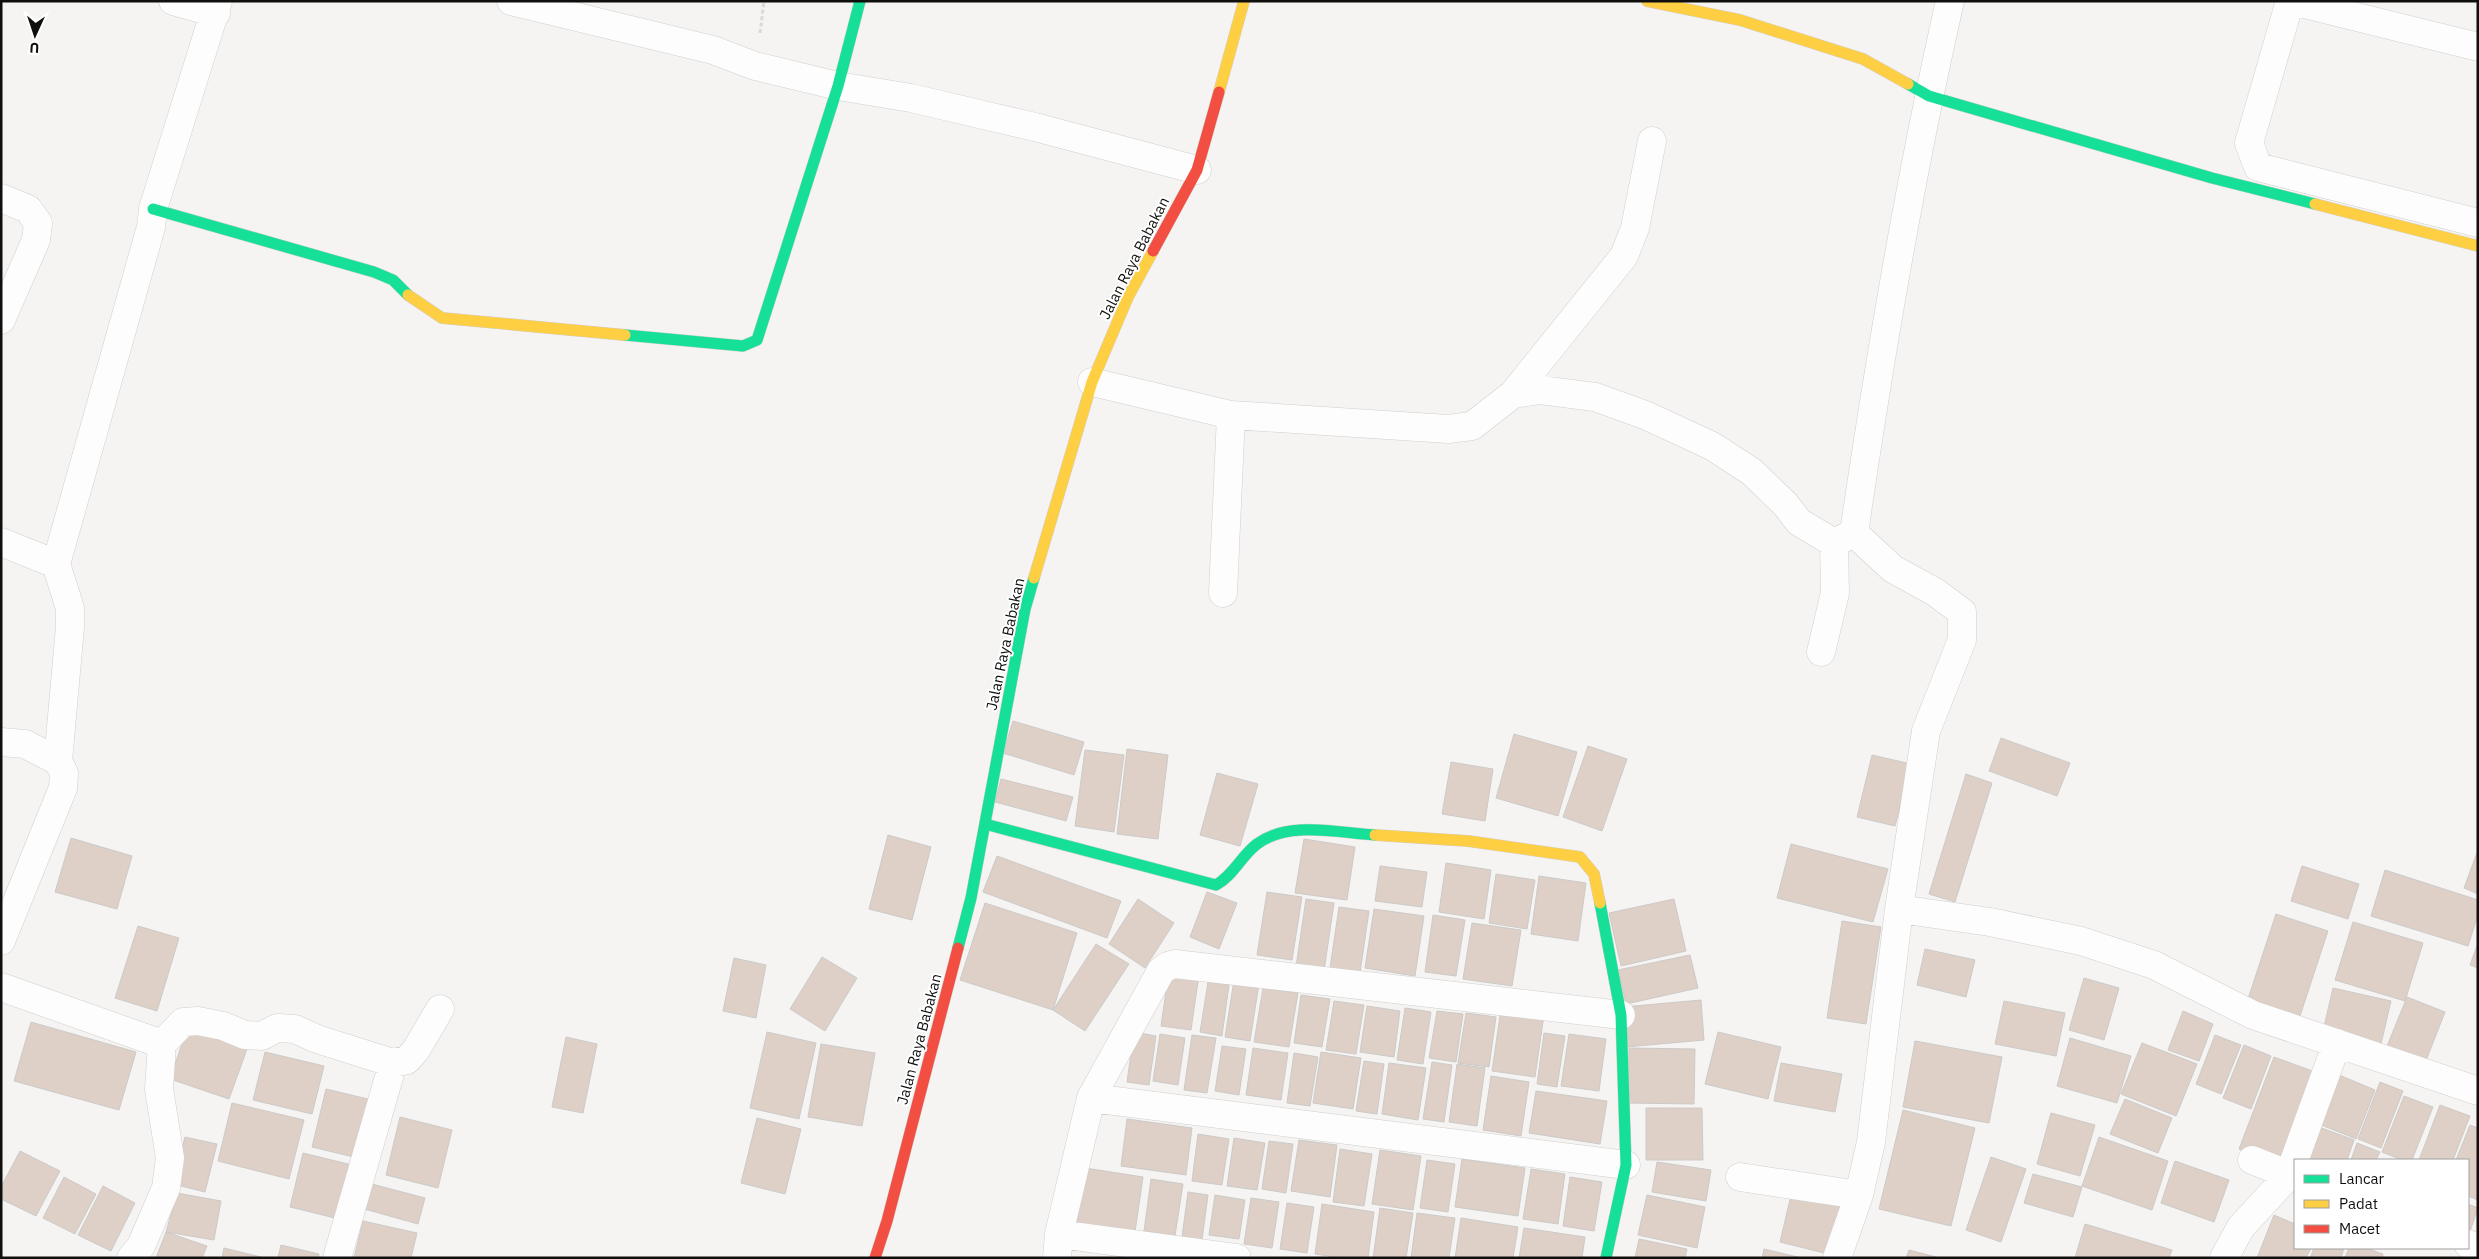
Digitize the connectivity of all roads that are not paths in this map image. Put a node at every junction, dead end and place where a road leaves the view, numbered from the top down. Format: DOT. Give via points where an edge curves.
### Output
graph roads {
  1 [pos="173,1"];
  2 [pos="512,1"];
  3 [pos="860,1"];
  4 [pos="1244,1"];
  5 [pos="1647,1"];
  6 [pos="1950,1"];
  7 [pos="2291,1"];
  8 [pos="217,7"];
  9 [pos="2478,47"];
  10 [pos="838,86"];
  11 [pos="1929,96"];
  12 [pos="1652,141"];
  13 [pos="1197,170"];
  14 [pos="1,198"];
  15 [pos="153,209"];
  16 [pos="2478,223"];
  17 [pos="2478,246"];
  18 [pos="1,320"];
  19 [pos="1092,382"];
  20 [pos="1513,394"];
  21 [pos="1231,415"];
  22 [pos="1844,538"];
  23 [pos="1,542"];
  24 [pos="56,564"];
  25 [pos="1223,594"];
  26 [pos="1821,652"];
  27 [pos="1,742"];
  28 [pos="58,760"];
  29 [pos="985,824"];
  30 [pos="1899,909"];
  31 [pos="1,941"];
  32 [pos="1,987"];
  33 [pos="440,1009"];
  34 [pos="1622,1015"];
  35 [pos="2338,1043"];
  36 [pos="162,1044"];
  37 [pos="394,1063"];
  38 [pos="2478,1091"];
  39 [pos="1092,1098"];
  40 [pos="2298,1159"];
  41 [pos="2252,1160"];
  42 [pos="1626,1165"];
  43 [pos="2292,1176"];
  44 [pos="1740,1177"];
  45 [pos="1859,1195"];
  46 [pos="1058,1246"];
  47 [pos="1201,1256"];
  48 [pos="131,1258"];
  49 [pos="337,1258"];
  50 [pos="875,1258"];
  51 [pos="1237,1258"];
  52 [pos="1606,1258"];
  53 [pos="1837,1258"];
  54 [pos="2224,1258"];
  1 -- 8 [label="street"];
  2 -- 10 [label="street" via="713,50 755,66"];
  3 -- 10 [label="street"];
  4 -- 13 [label="street, Jalan Raya Babakan"];
  5 -- 11 [label="street" via="1740,20 1863,59"];
  6 -- 11 [label="street"];
  7 -- 9 [label="street"];
  7 -- 16 [label="street" via="2249,143 2258,167"];
  8 -- 15 [label="street"];
  10 -- 13 [label="street" via="911,98 1036,127"];
  10 -- 15 [label="street" via="764,323 757,340 743,346 442,318 401,290 393,280 374,272"];
  11 -- 17 [label="street" via="2212,178"];
  11 -- 22 [label="street"];
  12 -- 20 [label="street" via="1635,228 1624,256"];
  13 -- 19 [label="street, Jalan Raya Babakan" via="1128,297"];
  14 -- 18 [label="street" via="28,209 38,223 36,240"];
  15 -- 24 [label="street"];
  19 -- 21 [label="street"];
  19 -- 29 [label="street, Jalan Raya Babakan" via="1025,610"];
  20 -- 21 [label="street" via="1472,426 1448,429"];
  20 -- 22 [label="street" via="1540,390 1595,397 1645,414 1712,446 1752,472 1799,522"];
  21 -- 25 [label="street"];
  22 -- 26 [label="street"];
  22 -- 30 [label="street" via="1870,551 1962,612 1962,640 1926,731"];
  23 -- 24 [label="street"];
  24 -- 28 [label="street" via="70,608"];
  27 -- 28 [label="street" via="25,744"];
  28 -- 31 [label="street" via="64,773 63,788"];
  29 -- 34 [label="street" via="1216,885 1226,881 1256,845 1274,834 1297,830 1468,841 1580,857 1594,874"];
  29 -- 50 [label="street, Jalan Raya Babakan" via="971,898"];
  30 -- 35 [label="street" via="1990,922 2081,941 2154,965 2253,1015"];
  30 -- 45 [label="street" via="1871,1142"];
  32 -- 36 [label="street"];
  33 -- 37 [label="street" via="416,1050 407,1060"];
  34 -- 39 [label="street" via="1175,964 1161,971"];
  34 -- 42 [label="street"];
  35 -- 38 [label="street"];
  35 -- 40 [label="street"];
  36 -- 37 [label="street" via="183,1022 198,1021 245,1035 262,1036 277,1028 295,1029"];
  36 -- 48 [label="street" via="159,1089 170,1158 166,1188 140,1246"];
  37 -- 49 [label="street"];
  39 -- 42 [label="street"];
  39 -- 46 [label="street"];
  41 -- 43 [label="street"];
  42 -- 52 [label="street"];
  43 -- 54 [label="street" via="2241,1227"];
  44 -- 45 [label="street"];
  45 -- 53 [label="street"];
  46 -- 47 [label="street"];
  47 -- 51 [label="street"];
}
